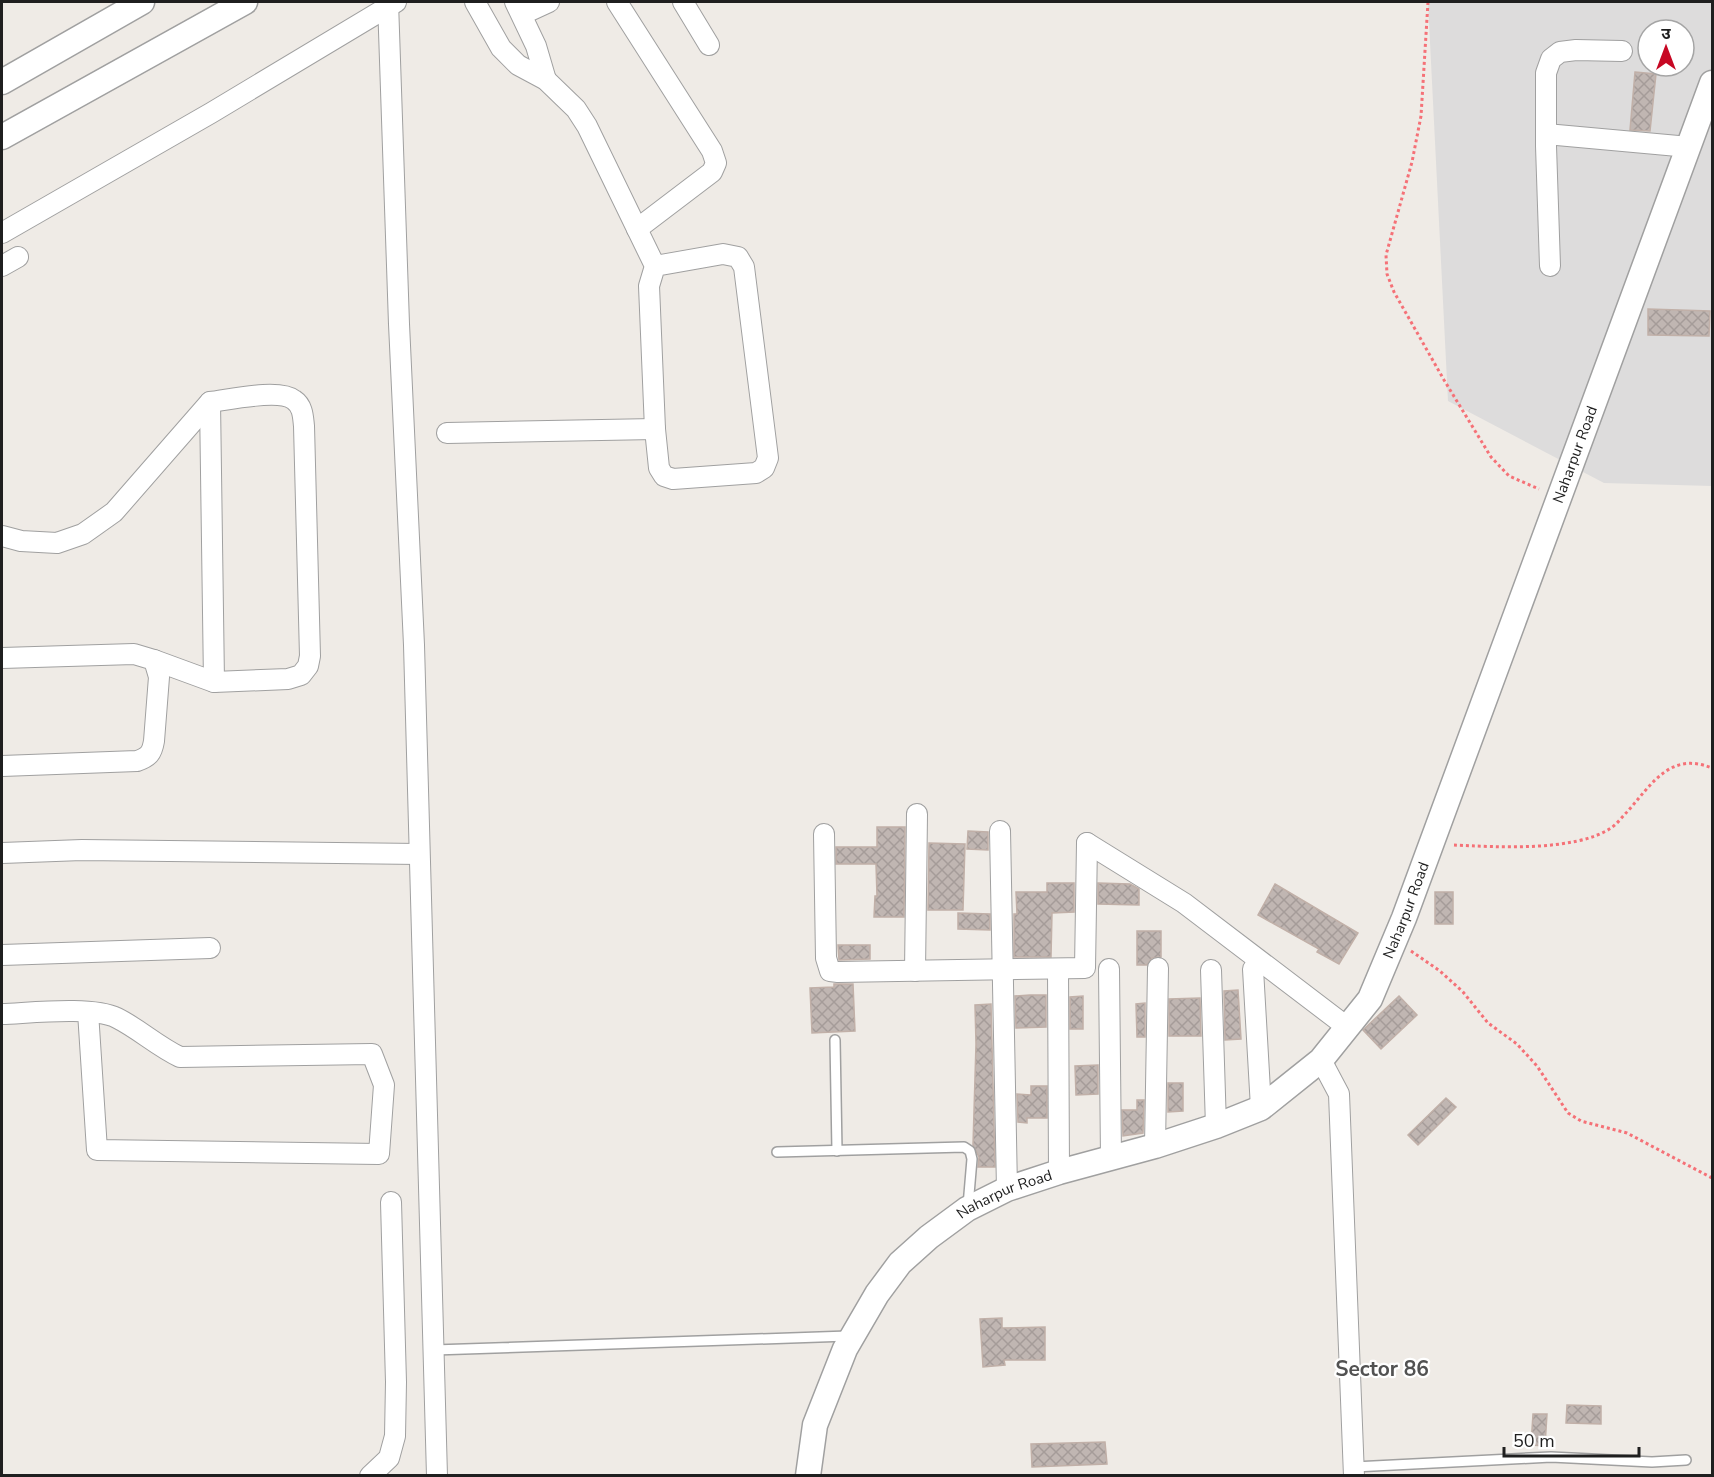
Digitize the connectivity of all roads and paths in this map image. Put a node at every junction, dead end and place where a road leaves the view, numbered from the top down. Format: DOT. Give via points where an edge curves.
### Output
graph roads {
  1 [pos="142,2"];
  2 [pos="244,2"];
  3 [pos="475,2"];
  4 [pos="549,2"];
  5 [pos="616,2"];
  6 [pos="683,2"];
  7 [pos="1428,2"];
  8 [pos="391,3"];
  9 [pos="519,8"];
  10 [pos="709,45"];
  11 [pos="1622,51"];
  12 [pos="546,80"];
  13 [pos="2,82"];
  14 [pos="1713,83"];
  15 [pos="1705,122"];
  16 [pos="1546,134"];
  17 [pos="2,138"];
  18 [pos="1689,147"];
  19 [pos="637,229"];
  20 [pos="2,233"];
  21 [pos="655,266"];
  22 [pos="1550,266"];
  23 [pos="210,402"];
  24 [pos="655,429"];
  25 [pos="447,434"];
  26 [pos="1560,496"];
  27 [pos="2,536"];
  28 [pos="2,658"];
  29 [pos="154,660"];
  30 [pos="214,682"];
  31 [pos="2,766"];
  32 [pos="1713,768"];
  33 [pos="918,814"];
  34 [pos="1000,831"];
  35 [pos="824,834"];
  36 [pos="1431,844"];
  37 [pos="2,853"];
  38 [pos="419,854"];
  39 [pos="1394,940"];
  40 [pos="210,948"];
  41 [pos="2,955"];
  42 [pos="1158,968"];
  43 [pos="1058,969"];
  44 [pos="1109,969"];
  45 [pos="1253,969"];
  46 [pos="1003,970"];
  47 [pos="1211,970"];
  48 [pos="915,971"];
  49 [pos="88,1012"];
  50 [pos="2,1014"];
  51 [pos="1347,1027"];
  52 [pos="835,1040"];
  53 [pos="1321,1060"];
  54 [pos="1261,1108"];
  55 [pos="1216,1126"];
  56 [pos="1155,1146"];
  57 [pos="837,1151"];
  58 [pos="777,1152"];
  59 [pos="1111,1158"];
  60 [pos="1059,1172"];
  61 [pos="1713,1178"];
  62 [pos="1006,1189"];
  63 [pos="391,1202"];
  64 [pos="968,1209"];
  65 [pos="852,1336"];
  66 [pos="434,1350"];
  67 [pos="1686,1460"];
  68 [pos="1354,1471"];
  69 [pos="370,1476"];
  70 [pos="437,1476"];
  71 [pos="808,1476"];
  1 -- 13 [label="street"];
  2 -- 17 [label="street"];
  3 -- 12 [label="street" via="501,48 518,65"];
  4 -- 9 [label="street"];
  5 -- 19 [label="street" via="716,163 712,172"];
  6 -- 10 [label="street"];
  7 -- 26 [label="path" via="1421,116 1386,255 1387,274 1438,370 1491,456 1509,476"];
  8 -- 20 [label="street" via="241,96"];
  8 -- 38 [label="street"];
  9 -- 12 [label="street"];
  11 -- 16 [label="street" via="1576,50 1560,52 1551,59 1546,73"];
  12 -- 19 [label="street" via="576,109 587,126"];
  14 -- 15 [label="street, Naharpur Road"];
  15 -- 18 [label="street, Naharpur Road"];
  16 -- 18 [label="street"];
  16 -- 22 [label="street"];
  18 -- 26 [label="street, Naharpur Road"];
  19 -- 21 [label="street"];
  21 -- 24 [label="street" via="649,286"];
  21 -- 24 [label="street" via="723,254 738,257 744,267 768,458 764,468 756,473 673,479 664,476 659,468"];
  23 -- 27 [label="street" via="114,512 83,534 57,543"];
  23 -- 30 [label="street"];
  23 -- 30 [label="street" via="283,395 302,409 310,656 301,675 288,679"];
  24 -- 25 [label="street"];
  26 -- 36 [label="street, Naharpur Road"];
  28 -- 29 [label="street" via="134,654"];
  29 -- 30 [label="street"];
  29 -- 31 [label="street" via="159,677 154,741 148,757"];
  32 -- 36 [label="path" via="1685,763 1664,771 1612,828 1590,838 1508,848"];
  33 -- 48 [label="street"];
  34 -- 46 [label="street"];
  35 -- 48 [label="street" via="826,958 830,971"];
  36 -- 39 [label="street, Naharpur Road"];
  37 -- 38 [label="street" via="82,850"];
  38 -- 66 [label="street"];
  39 -- 51 [label="street, Naharpur Road" via="1370,999"];
  39 -- 61 [label="path" via="1440,971 1488,1023 1517,1044 1537,1066 1568,1113 1581,1121 1627,1133"];
  40 -- 41 [label="street"];
  42 -- 56 [label="street"];
  43 -- 46 [label="street"];
  43 -- 51 [label="street" via="1085,968 1088,843 1184,903"];
  43 -- 60 [label="street"];
  44 -- 59 [label="street"];
  45 -- 54 [label="street"];
  46 -- 48 [label="street"];
  46 -- 62 [label="street"];
  47 -- 55 [label="street"];
  49 -- 49 [label="street" via="114,1017 180,1057 372,1054 384,1085 379,1154 98,1149"];
  49 -- 50 [label="street"];
  51 -- 53 [label="street, Naharpur Road"];
  52 -- 57 [label="lane"];
  53 -- 54 [label="street, Naharpur Road"];
  53 -- 68 [label="street" via="1339,1094"];
  54 -- 55 [label="street, Naharpur Road"];
  55 -- 56 [label="street, Naharpur Road"];
  56 -- 59 [label="street, Naharpur Road"];
  57 -- 58 [label="lane"];
  57 -- 64 [label="lane" via="964,1147 972,1159"];
  59 -- 60 [label="street, Naharpur Road"];
  60 -- 62 [label="street, Naharpur Road"];
  62 -- 64 [label="street, Naharpur Road"];
  63 -- 69 [label="street" via="395,1436 389,1458"];
  64 -- 65 [label="street, Naharpur Road" via="900,1263 876,1294"];
  65 -- 66 [label="lane"];
  65 -- 71 [label="street, Naharpur Road" via="815,1425"];
  66 -- 70 [label="street"];
  67 -- 68 [label="lane" via="1551,1457"];
}
